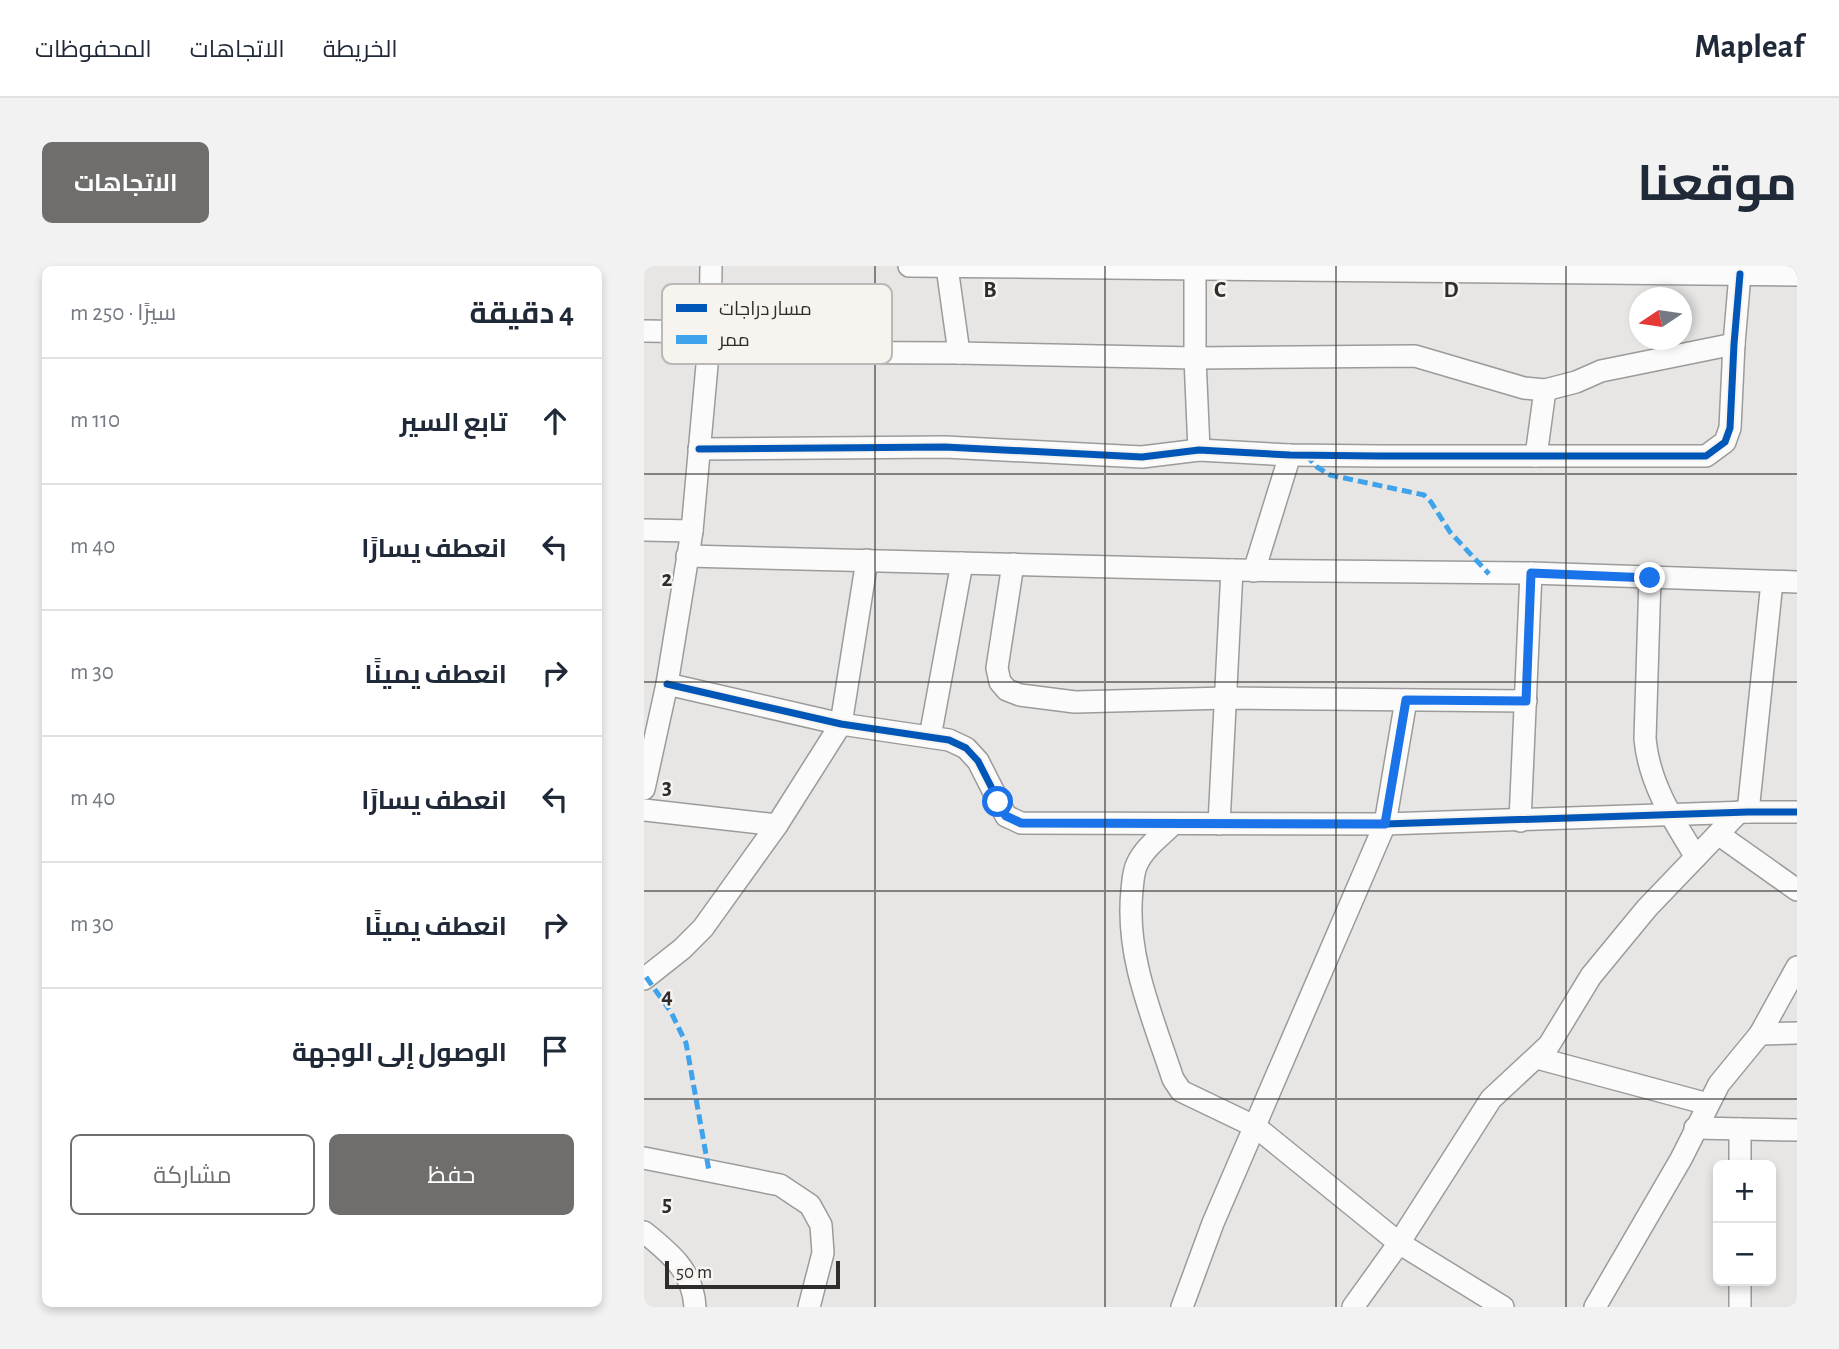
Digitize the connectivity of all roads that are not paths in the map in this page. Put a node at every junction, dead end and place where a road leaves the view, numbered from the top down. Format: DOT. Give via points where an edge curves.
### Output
graph roads {
  1 [pos="711,266"];
  2 [pos="909,266"];
  3 [pos="947,267"];
  4 [pos="983,267"];
  5 [pos="1070,267"];
  6 [pos="1170,267"];
  7 [pos="1262,268"];
  8 [pos="1195,269"];
  9 [pos="1364,269"];
  10 [pos="1490,269"];
  11 [pos="1606,269"];
  12 [pos="1678,269"];
  13 [pos="1740,274"];
  14 [pos="1797,275"];
  15 [pos="711,284"];
  16 [pos="644,331"];
  17 [pos="662,334"];
  18 [pos="1734,344"];
  19 [pos="892,350"];
  20 [pos="959,353"];
  21 [pos="1195,358"];
  22 [pos="707,364"];
  23 [pos="1545,390"];
  24 [pos="699,449"];
  25 [pos="1199,450"];
  26 [pos="1290,455"];
  27 [pos="1536,456"];
  28 [pos="644,530"];
  29 [pos="692,531"];
  30 [pos="687,556"];
  31 [pos="867,560"];
  32 [pos="962,563"];
  33 [pos="1013,564"];
  34 [pos="1232,570"];
  35 [pos="1254,571"];
  36 [pos="1531,573"];
  37 [pos="1650,578"];
  38 [pos="1772,582"];
  39 [pos="1797,582"];
  40 [pos="667,684"];
  41 [pos="1226,698"];
  42 [pos="1406,700"];
  43 [pos="1526,701"];
  44 [pos="841,724"];
  45 [pos="930,737"];
  46 [pos="648,750"];
  47 [pos="644,789"];
  48 [pos="644,810"];
  49 [pos="1744,812"];
  50 [pos="1797,812"];
  51 [pos="1670,815"];
  52 [pos="1520,821"];
  53 [pos="1173,824"];
  54 [pos="1219,824"];
  55 [pos="1385,824"];
  56 [pos="777,825"];
  57 [pos="1718,834"];
  58 [pos="1696,857"];
  59 [pos="1797,890"];
  60 [pos="1797,967"];
  61 [pos="644,979"];
  62 [pos="1797,1033"];
  63 [pos="1760,1034"];
  64 [pos="1536,1058"];
  65 [pos="1707,1104"];
  66 [pos="1256,1127"];
  67 [pos="1695,1128"];
  68 [pos="1740,1129"];
  69 [pos="1797,1130"];
  70 [pos="644,1158"];
  71 [pos="1740,1160"];
  72 [pos="644,1232"];
  73 [pos="1399,1243"];
  74 [pos="1740,1286"];
  75 [pos="695,1307"];
  76 [pos="810,1307"];
  77 [pos="1182,1307"];
  78 [pos="1353,1307"];
  79 [pos="1503,1307"];
  80 [pos="1595,1307"];
  81 [pos="1740,1307"];
  1 -- 15 [label="street"];
  2 -- 3 [label="street"];
  3 -- 4 [label="street"];
  3 -- 20 [label="street"];
  4 -- 5 [label="street"];
  5 -- 6 [label="street"];
  6 -- 8 [label="street"];
  7 -- 8 [label="street"];
  7 -- 9 [label="street"];
  8 -- 21 [label="street"];
  9 -- 10 [label="street"];
  10 -- 11 [label="street"];
  11 -- 12 [label="street"];
  12 -- 13 [label="street"];
  13 -- 14 [label="street"];
  13 -- 18 [label="street"];
  16 -- 17 [label="street"];
  18 -- 23 [label="street" via="1601,371"];
  18 -- 27 [label="street" via="1730,428 1717,450 1706,456"];
  19 -- 20 [label="street"];
  20 -- 21 [label="street"];
  21 -- 23 [label="street" via="1415,356"];
  21 -- 25 [label="street"];
  22 -- 24 [label="street"];
  23 -- 27 [label="street"];
  24 -- 25 [label="street" via="945,447 1142,457"];
  24 -- 29 [label="street"];
  25 -- 26 [label="street"];
  26 -- 27 [label="street"];
  26 -- 35 [label="street"];
  28 -- 29 [label="street"];
  29 -- 30 [label="street"];
  30 -- 31 [label="street"];
  30 -- 40 [label="street"];
  31 -- 32 [label="street"];
  31 -- 44 [label="street"];
  32 -- 33 [label="street"];
  32 -- 45 [label="street"];
  33 -- 34 [label="street"];
  33 -- 41 [label="street" via="997,668 1006,690 1076,702"];
  34 -- 35 [label="street"];
  34 -- 41 [label="street"];
  35 -- 36 [label="street"];
  36 -- 37 [label="street"];
  36 -- 43 [label="street"];
  37 -- 38 [label="street"];
  37 -- 51 [label="street" via="1645,739 1647,759"];
  38 -- 39 [label="street"];
  38 -- 49 [label="street"];
  40 -- 44 [label="street"];
  40 -- 46 [label="street"];
  41 -- 42 [label="street"];
  41 -- 54 [label="street"];
  42 -- 43 [label="street"];
  42 -- 55 [label="street"];
  43 -- 52 [label="street"];
  44 -- 45 [label="street"];
  44 -- 56 [label="street"];
  45 -- 53 [label="street" via="967,748 1006,816 1021,823"];
  46 -- 47 [label="street"];
  48 -- 56 [label="street"];
  49 -- 50 [label="street"];
  49 -- 51 [label="street"];
  49 -- 57 [label="street"];
  51 -- 52 [label="street"];
  51 -- 58 [label="street"];
  52 -- 55 [label="street"];
  53 -- 54 [label="street"];
  53 -- 66 [label="street" via="1135,868 1130,910 1138,970 1173,1079 1181,1091"];
  54 -- 55 [label="street"];
  55 -- 66 [label="street"];
  56 -- 61 [label="street" via="703,928"];
  57 -- 58 [label="street"];
  57 -- 59 [label="street"];
  58 -- 64 [label="street" via="1591,976 1549,1045"];
  60 -- 63 [label="street"];
  62 -- 63 [label="street"];
  63 -- 65 [label="street"];
  64 -- 65 [label="street"];
  64 -- 73 [label="street" via="1491,1099"];
  65 -- 67 [label="street"];
  66 -- 73 [label="street"];
  66 -- 77 [label="street"];
  67 -- 68 [label="street"];
  67 -- 80 [label="street"];
  68 -- 69 [label="street"];
  68 -- 71 [label="street"];
  70 -- 76 [label="street" via="780,1185 810,1205 821,1226 823,1253"];
  72 -- 75 [label="street" via="674,1256 687,1274"];
  73 -- 78 [label="street"];
  73 -- 79 [label="street"];
  74 -- 81 [label="street"];
}
